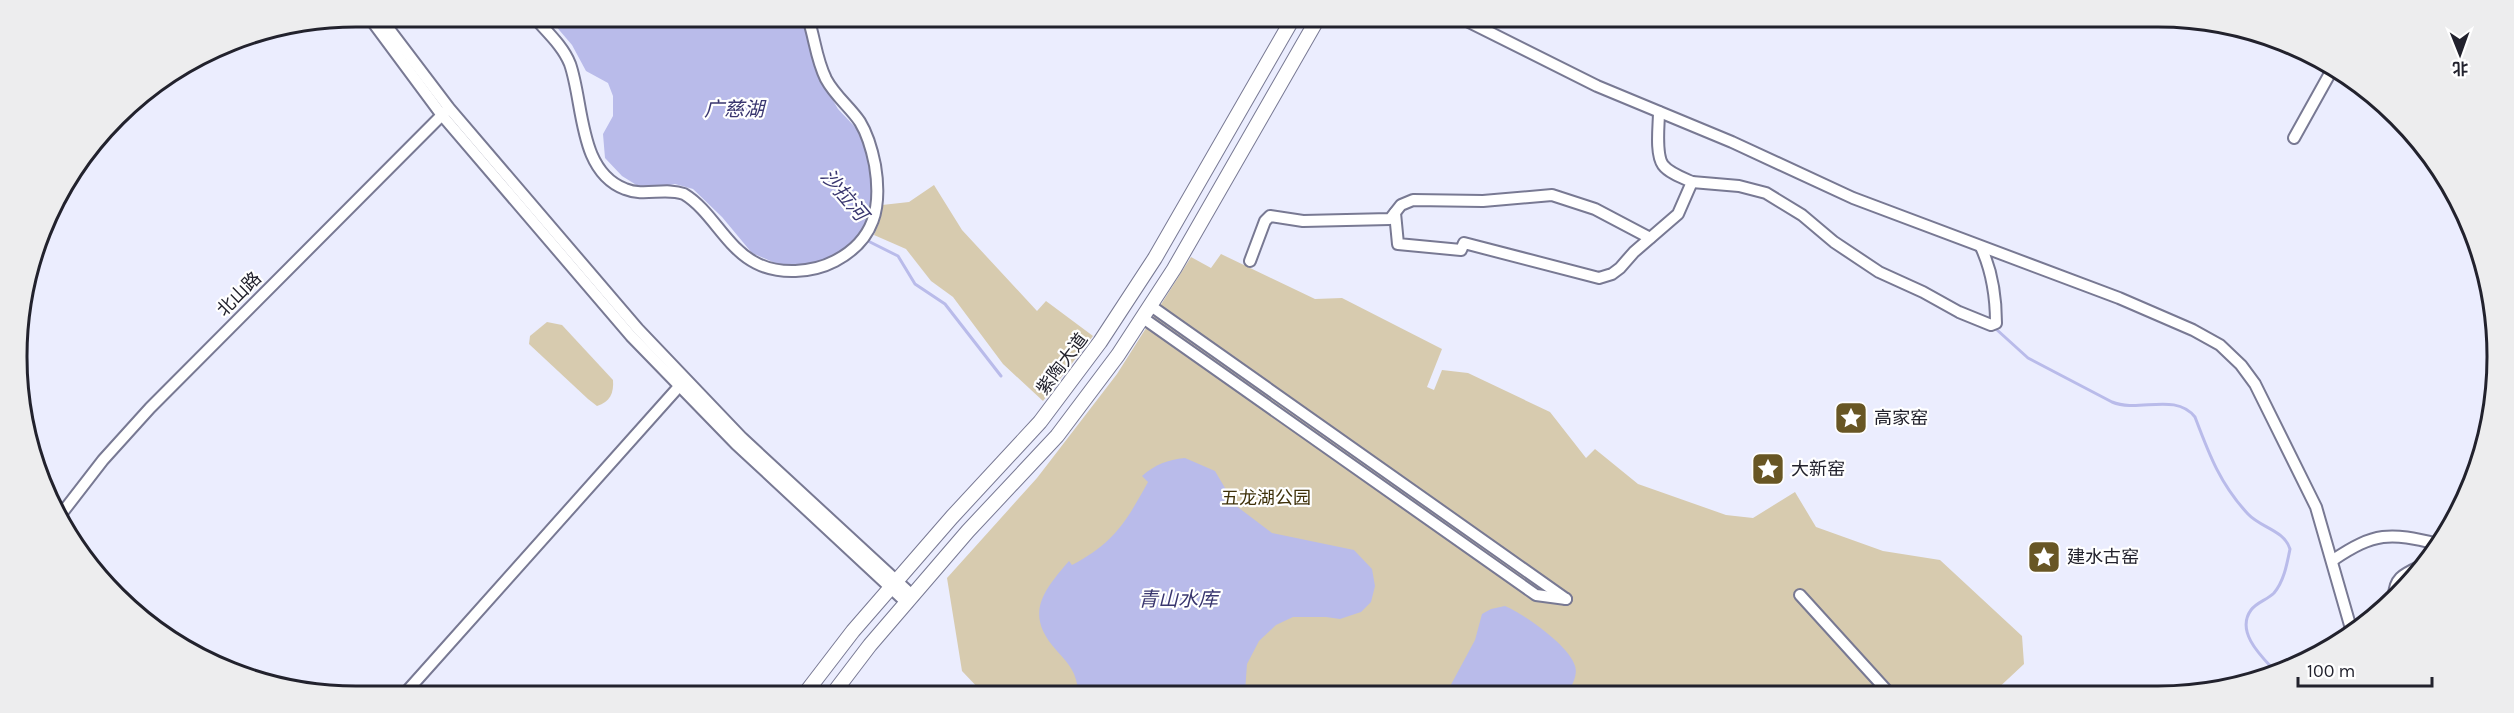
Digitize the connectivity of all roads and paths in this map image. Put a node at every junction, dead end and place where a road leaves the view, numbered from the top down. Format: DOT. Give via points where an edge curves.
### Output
graph roads {
  1 [pos="378,27"];
  2 [pos="388,27"];
  3 [pos="543,27"];
  4 [pos="810,27"];
  5 [pos="1288,27"];
  6 [pos="1313,27"];
  7 [pos="1479,27"];
  8 [pos="2329,75"];
  9 [pos="445,111"];
  10 [pos="1659,112"];
  11 [pos="2294,138"];
  12 [pos="1692,182"];
  13 [pos="1395,213"];
  14 [pos="1650,238"];
  15 [pos="1981,247"];
  16 [pos="1250,261"];
  17 [pos="1151,306"];
  18 [pos="1143,318"];
  19 [pos="682,383"];
  20 [pos="65,509"];
  21 [pos="2430,542"];
  22 [pos="2333,560"];
  23 [pos="893,585"];
  24 [pos="1800,595"];
  25 [pos="910,599"];
  26 [pos="2350,624"];
  27 [pos="412,686"];
  28 [pos="811,686"];
  29 [pos="839,686"];
  30 [pos="1883,686"];
  1 -- 9 [label="street"];
  2 -- 9 [label="street"];
  3 -- 4 [label="street" via="569,63 590,150 601,169 618,185 634,191 672,190 684,194 743,254 765,267 810,270 852,251 866,235 877,203 873,153 860,122 825,77"];
  5 -- 23 [label="main road, 紫陶大道" via="1155,258 1100,342 1040,422"];
  6 -- 17 [label="main road"];
  7 -- 10 [label="street"];
  8 -- 11 [label="street"];
  9 -- 19 [label="street"];
  9 -- 20 [label="street, 北山路" via="150,408"];
  10 -- 12 [label="street" via="1662,163"];
  10 -- 15 [label="street" via="1853,198"];
  12 -- 14 [label="street" via="1680,211"];
  12 -- 15 [label="street" via="1766,193 1879,272 1991,325 1996,323 1996,311 1990,268"];
  13 -- 14 [label="street" via="1413,200 1483,201 1551,195 1595,209"];
  13 -- 14 [label="street" via="1398,244 1461,250 1464,243 1599,278 1620,268"];
  13 -- 16 [label="street" via="1390,219 1303,221 1270,216"];
  15 -- 22 [label="street" via="2119,298 2193,330 2228,351 2251,378 2286,445 2316,507"];
  17 -- 18 [label="main road"];
  17 -- 18 [label="street" via="1566,599 1536,595"];
  18 -- 25 [label="main road" via="1057,436"];
  19 -- 23 [label="street"];
  19 -- 27 [label="street"];
  21 -- 22 [label="street" via="2402,536 2374,538 2358,543"];
  22 -- 26 [label="street"];
  23 -- 25 [label="street"];
  23 -- 28 [label="main road, 紫陶大道"];
  24 -- 30 [label="street"];
  25 -- 29 [label="main road"];
}
